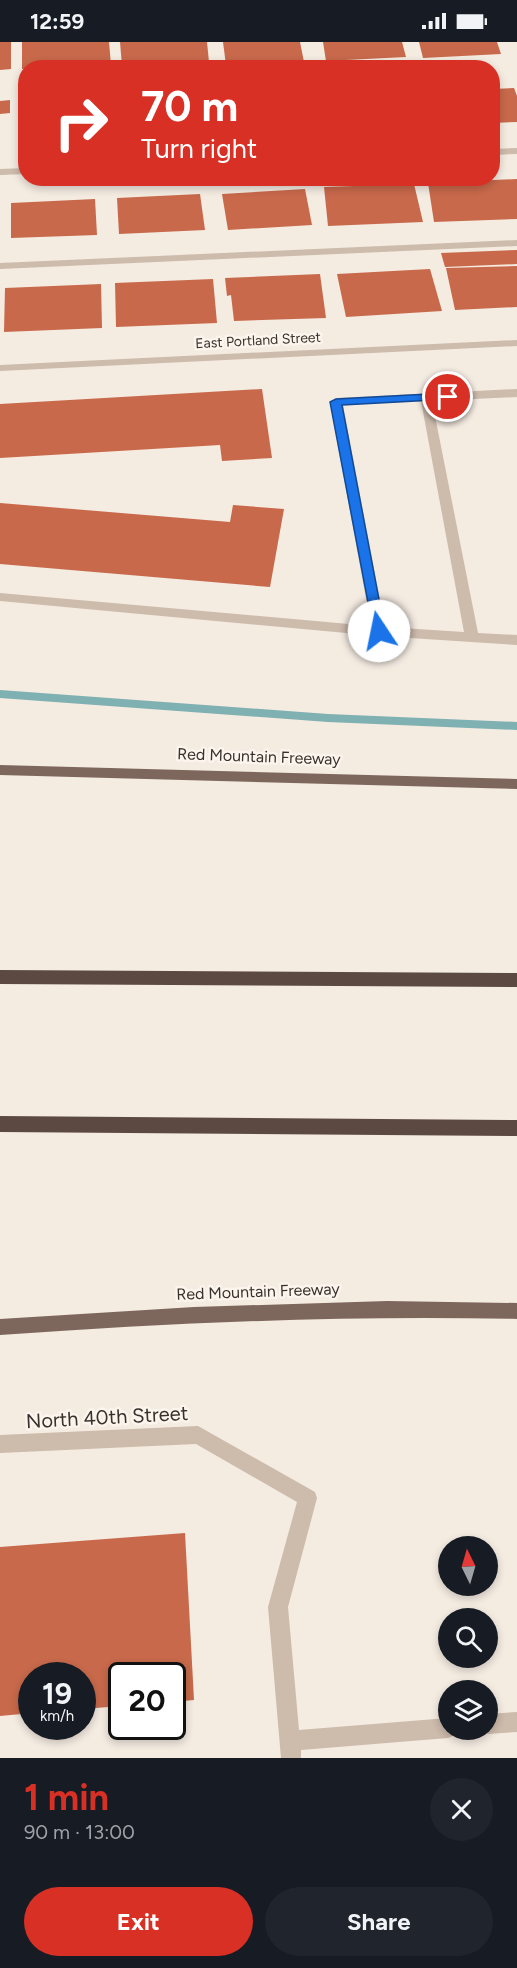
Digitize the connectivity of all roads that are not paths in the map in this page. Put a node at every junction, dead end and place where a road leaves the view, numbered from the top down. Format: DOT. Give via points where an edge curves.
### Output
graph roads {
  1 [pos="517,151"];
  2 [pos="500,152"];
  3 [pos="18,171"];
  4 [pos="0,172"];
  5 [pos="517,243"];
  6 [pos="0,266"];
  7 [pos="517,343"];
  8 [pos="0,368"];
  9 [pos="516,396"];
  10 [pos="426,398"];
  11 [pos="0,597"];
  12 [pos="379,631"];
  13 [pos="472,637"];
  14 [pos="517,640"];
  15 [pos="0,770"];
  16 [pos="517,784"];
  17 [pos="0,977"];
  18 [pos="517,980"];
  19 [pos="0,1124"];
  20 [pos="517,1128"];
  21 [pos="517,1311"];
  22 [pos="0,1326"];
  23 [pos="0,1444"];
  24 [pos="517,1722"];
  25 [pos="498,1723"];
  26 [pos="438,1729"];
  27 [pos="290,1750"];
  1 -- 2 [label="street"];
  3 -- 4 [label="street"];
  5 -- 6 [label="street"];
  7 -- 8 [label="street, East Portland Street"];
  9 -- 10 [label="street"];
  10 -- 12 [label="street" via="336,402"];
  10 -- 13 [label="street"];
  11 -- 12 [label="street"];
  12 -- 13 [label="street"];
  13 -- 14 [label="street"];
  15 -- 16 [label="main road, Red Mountain Freeway"];
  17 -- 18 [label="highway"];
  19 -- 20 [label="highway"];
  21 -- 22 [label="main road, Red Mountain Freeway" via="303,1310"];
  23 -- 27 [label="street, North 40th Street" via="198,1435 308,1498 278,1607"];
  24 -- 25 [label="street"];
  26 -- 27 [label="street"];
}
